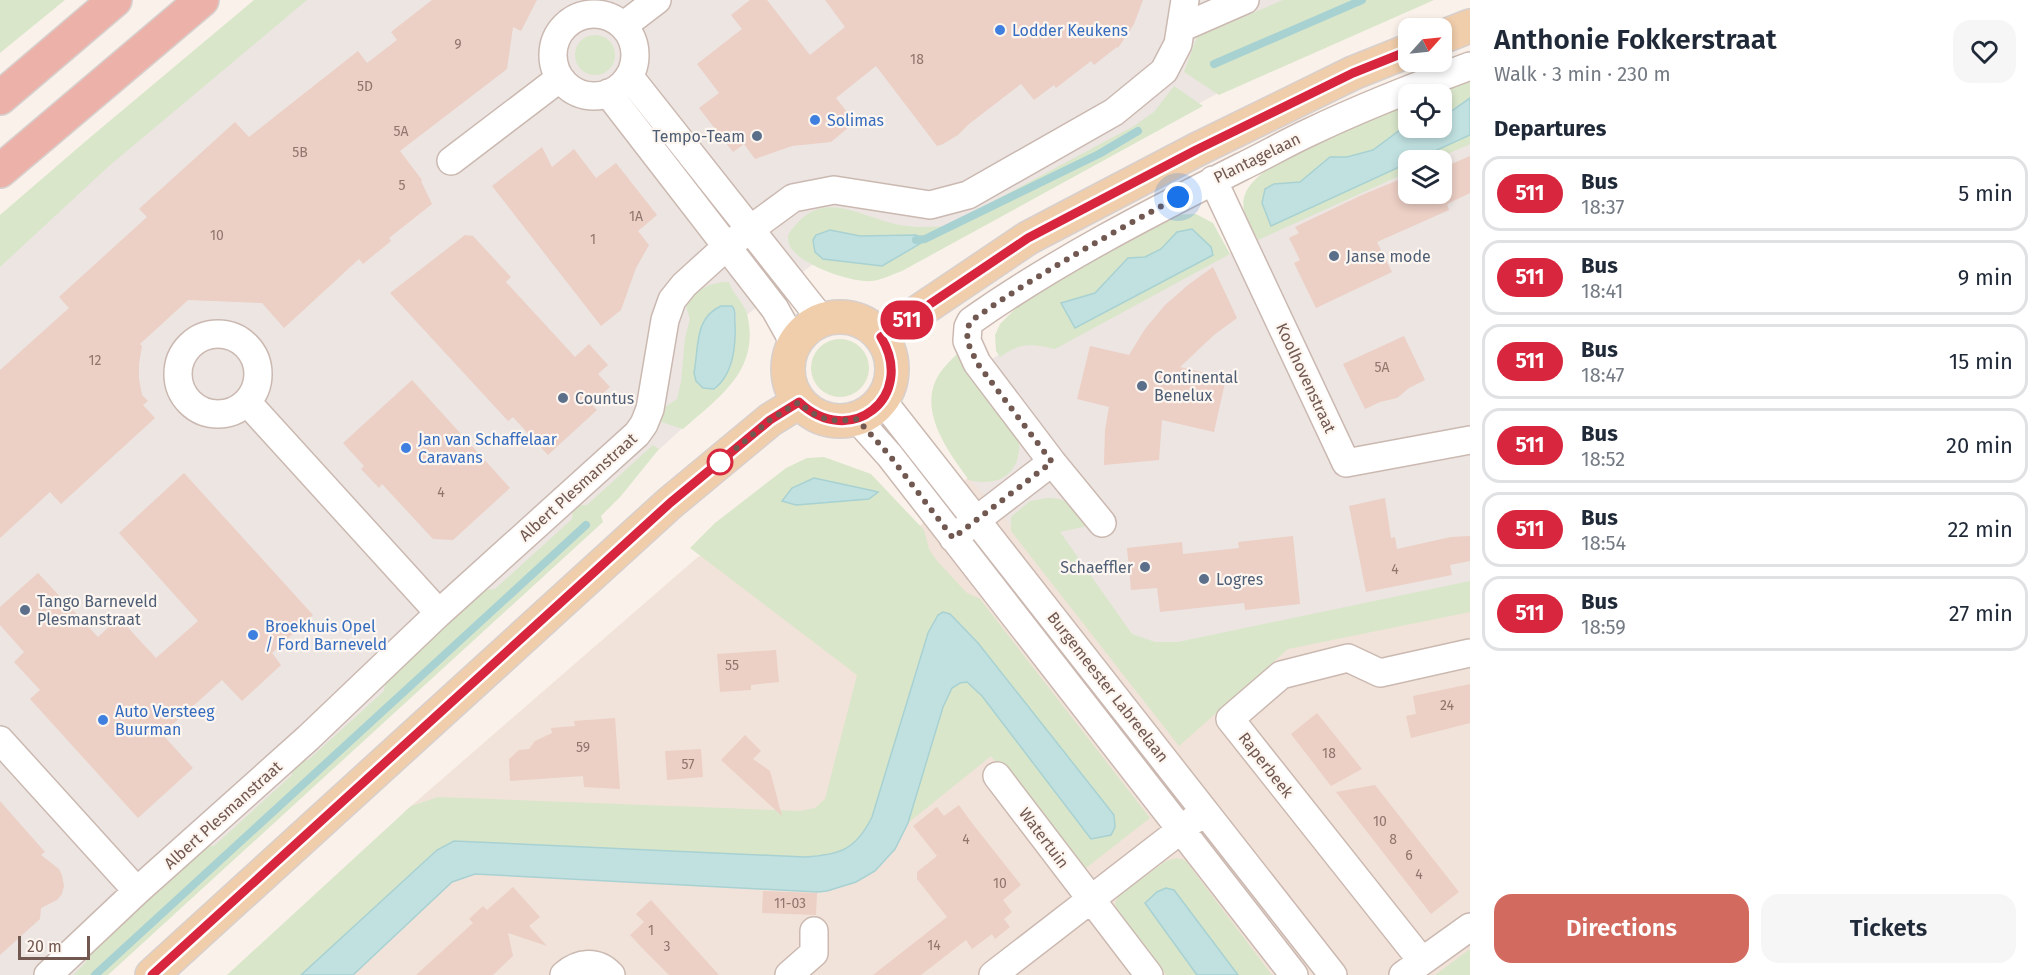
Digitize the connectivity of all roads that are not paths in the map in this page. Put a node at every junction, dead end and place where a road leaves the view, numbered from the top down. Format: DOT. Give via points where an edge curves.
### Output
graph roads {
  1 [pos="115,0"];
  2 [pos="202,0"];
  3 [pos="657,0"];
  4 [pos="1185,0"];
  5 [pos="1245,0"];
  6 [pos="623,26"];
  7 [pos="1470,26"];
  8 [pos="1181,28"];
  9 [pos="1452,33"];
  10 [pos="1398,55"];
  11 [pos="1470,66"];
  12 [pos="629,76"];
  13 [pos="560,78"];
  14 [pos="608,93"];
  15 [pos="0,98"];
  16 [pos="452,161"];
  17 [pos="0,171"];
  18 [pos="1213,180"];
  19 [pos="749,229"];
  20 [pos="726,247"];
  21 [pos="822,320"];
  22 [pos="881,337"];
  23 [pos="794,343"];
  24 [pos="247,402"];
  25 [pos="799,402"];
  26 [pos="870,409"];
  27 [pos="1470,440"];
  28 [pos="1052,462"];
  29 [pos="977,519"];
  30 [pos="1102,524"];
  31 [pos="953,538"];
  32 [pos="439,613"];
  33 [pos="1470,652"];
  34 [pos="0,740"];
  35 [pos="997,776"];
  36 [pos="1205,811"];
  37 [pos="1182,829"];
  38 [pos="137,891"];
  39 [pos="1092,899"];
  40 [pos="1470,927"];
  41 [pos="814,931"];
  42 [pos="1412,968"];
  43 [pos="575,969"];
  44 [pos="48,975"];
  45 [pos="152,975"];
  46 [pos="611,975"];
  47 [pos="789,975"];
  48 [pos="993,975"];
  49 [pos="1149,975"];
  50 [pos="1294,975"];
  51 [pos="1333,975"];
  1 -- 15 [label="highway"];
  2 -- 17 [label="highway"];
  3 -- 6 [label="street"];
  4 -- 8 [label="street, Albert Plesmanstraat"];
  5 -- 8 [label="street"];
  6 -- 12 [label="street" via="635,50"];
  6 -- 13 [label="street" via="599,14 586,14 568,23 555,39 552,52"];
  7 -- 9 [label="main road"];
  8 -- 19 [label="street, Albert Plesmanstraat" via="1178,44 1164,71 1114,112 968,195 930,205 834,190 793,198"];
  10 -- 22 [label="main road" via="1196,150 1028,238"];
  11 -- 18 [label="street, Plantagelaan" via="1310,132"];
  12 -- 14 [label="street"];
  12 -- 19 [label="street"];
  13 -- 14 [label="street" via="582,94"];
  13 -- 16 [label="street"];
  14 -- 20 [label="street"];
  18 -- 27 [label="street, Koolhovenstraat" via="1346,463"];
  18 -- 28 [label="street, Plantagelaan" via="1099,240 971,321 967,341 977,363"];
  19 -- 20 [label="street, Albert Plesmanstraat"];
  19 -- 21 [label="street"];
  20 -- 23 [label="street" via="775,309"];
  20 -- 32 [label="street, Albert Plesmanstraat" via="672,300 651,409 637,434"];
  21 -- 22 [label="main road" via="854,319"];
  21 -- 23 [label="main road" via="811,325"];
  22 -- 26 [label="main road" via="892,362 892,375 889,388"];
  23 -- 25 [label="main road" via="788,367"];
  24 -- 32 [label="street"];
  25 -- 26 [label="main road" via="811,413 841,422"];
  25 -- 45 [label="main road" via="770,420 670,503"];
  26 -- 29 [label="street, Burgemeester Labreelaan"];
  26 -- 31 [label="street, Burgemeester Labreelaan" via="890,456"];
  28 -- 29 [label="street"];
  28 -- 30 [label="street"];
  29 -- 31 [label="street"];
  29 -- 36 [label="street, Burgemeester Labreelaan"];
  31 -- 37 [label="street, Burgemeester Labreelaan"];
  32 -- 38 [label="street, Albert Plesmanstraat" via="308,738"];
  33 -- 42 [label="street, Raperbeek" via="1380,673 1348,658 1281,675 1230,719"];
  34 -- 38 [label="street"];
  35 -- 39 [label="street, Watertuin"];
  36 -- 37 [label="street"];
  36 -- 51 [label="street, Burgemeester Labreelaan"];
  37 -- 39 [label="street"];
  37 -- 50 [label="street, Burgemeester Labreelaan"];
  38 -- 44 [label="street, Albert Plesmanstraat"];
  39 -- 48 [label="street"];
  39 -- 49 [label="street, Watertuin"];
  40 -- 42 [label="street"];
  41 -- 47 [label="street" via="814,953"];
  43 -- 46 [label="street" via="603,966"];
}
